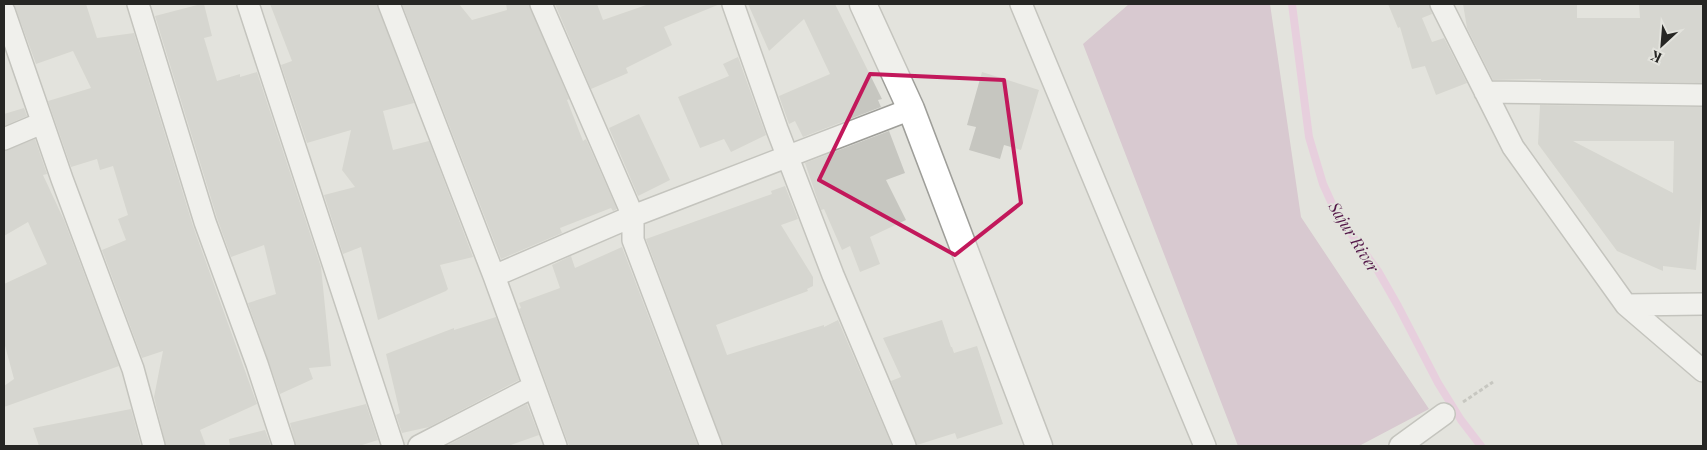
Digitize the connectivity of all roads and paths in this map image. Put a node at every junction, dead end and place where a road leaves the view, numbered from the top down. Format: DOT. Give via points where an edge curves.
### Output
graph roads {
  1 [pos="138,4"];
  2 [pos="248,4"];
  3 [pos="389,4"];
  4 [pos="541,4"];
  5 [pos="733,4"];
  6 [pos="863,4"];
  7 [pos="1021,4"];
  8 [pos="1441,4"];
  9 [pos="4,11"];
  10 [pos="1485,92"];
  11 [pos="1703,95"];
  12 [pos="911,109"];
  13 [pos="42,123"];
  14 [pos="4,139"];
  15 [pos="788,157"];
  16 [pos="633,216"];
  17 [pos="494,276"];
  18 [pos="1703,304"];
  19 [pos="1626,305"];
  20 [pos="1703,371"];
  21 [pos="1493,382"];
  22 [pos="534,387"];
  23 [pos="1444,414"];
  24 [pos="154,446"];
  25 [pos="284,446"];
  26 [pos="393,446"];
  27 [pos="418,446"];
  28 [pos="556,446"];
  29 [pos="711,446"];
  30 [pos="905,446"];
  31 [pos="1039,446"];
  32 [pos="1205,446"];
  33 [pos="1400,446"];
  1 -- 25 [label="street" via="205,222"];
  2 -- 26 [label="street"];
  3 -- 17 [label="street"];
  4 -- 16 [label="street"];
  5 -- 15 [label="street"];
  6 -- 12 [label="street"];
  7 -- 32 [label="street"];
  8 -- 10 [label="street"];
  9 -- 13 [label="street"];
  10 -- 11 [label="street"];
  10 -- 19 [label="street" via="1513,147"];
  12 -- 15 [label="street"];
  12 -- 31 [label="street"];
  13 -- 14 [label="street"];
  13 -- 24 [label="street" via="133,368"];
  15 -- 16 [label="street"];
  15 -- 30 [label="street" via="833,275"];
  16 -- 17 [label="street"];
  16 -- 29 [label="street" via="633,240"];
  17 -- 22 [label="street"];
  18 -- 19 [label="street"];
  19 -- 20 [label="street"];
  21 -- 23 [label="path"];
  22 -- 27 [label="street"];
  22 -- 28 [label="street"];
  23 -- 33 [label="street"];
}
